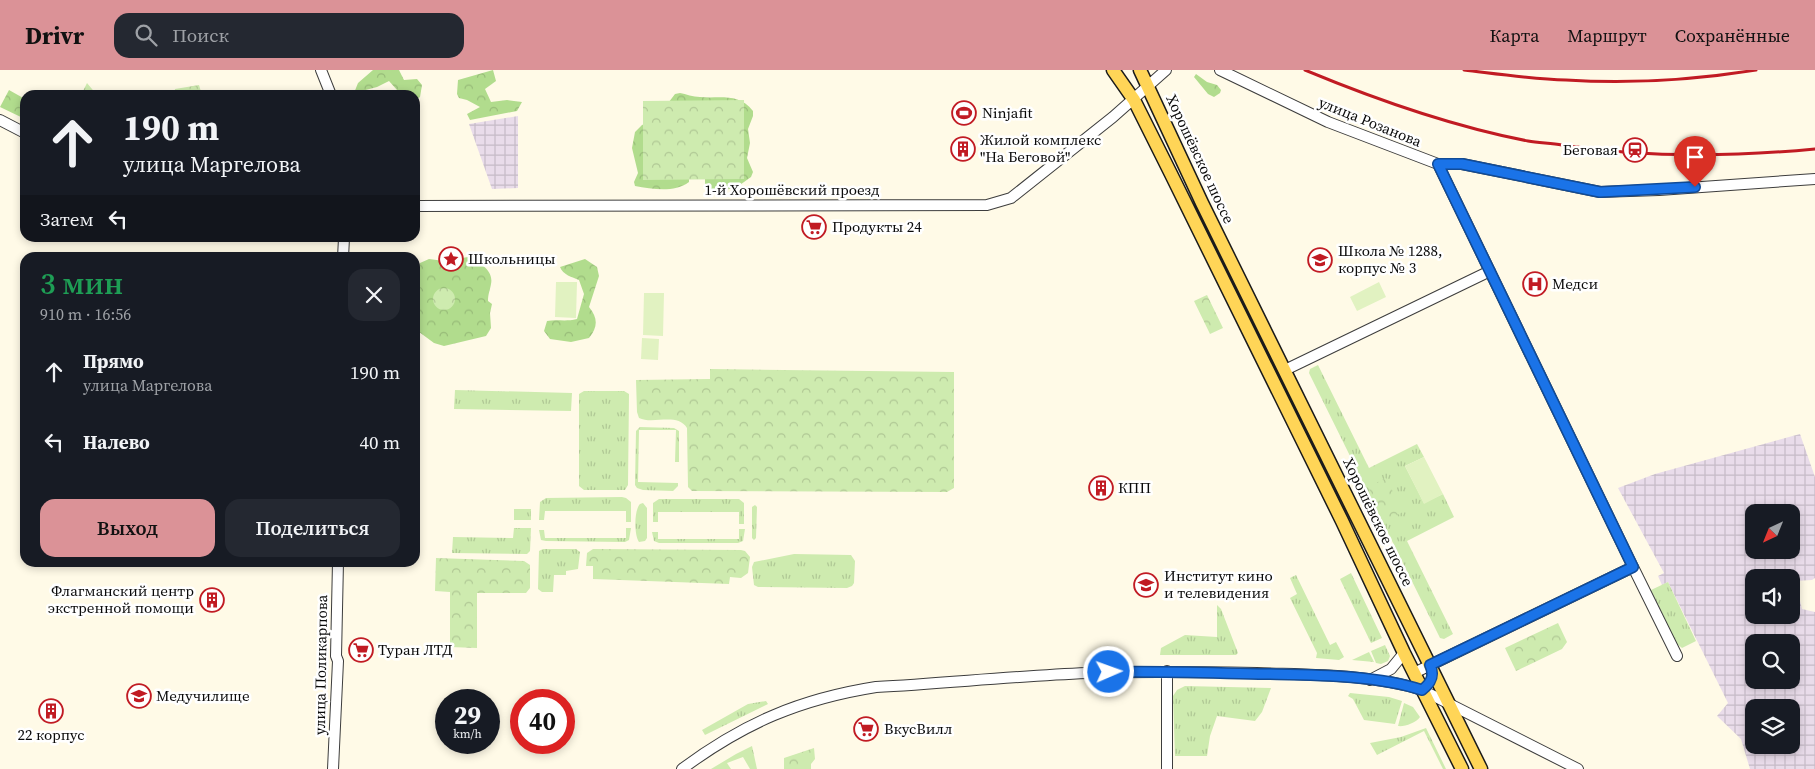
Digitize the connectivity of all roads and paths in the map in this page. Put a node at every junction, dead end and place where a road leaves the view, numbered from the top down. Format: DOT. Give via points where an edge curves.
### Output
graph roads {
  1 [pos="321,70"];
  2 [pos="1112,70"];
  3 [pos="1140,70"];
  4 [pos="1166,70"];
  5 [pos="1220,70"];
  6 [pos="1148,87"];
  7 [pos="329,90"];
  8 [pos="1134,100"];
  9 [pos="0,120"];
  10 [pos="20,130"];
  11 [pos="1438,164"];
  12 [pos="1815,179"];
  13 [pos="420,206"];
  14 [pos="1490,271"];
  15 [pos="1285,370"];
  16 [pos="338,567"];
  17 [pos="1633,567"];
  18 [pos="1404,653"];
  19 [pos="1676,656"];
  20 [pos="1431,668"];
  21 [pos="1167,672"];
  22 [pos="1414,673"];
  23 [pos="1370,680"];
  24 [pos="1422,690"];
  25 [pos="1448,703"];
  26 [pos="333,769"];
  27 [pos="682,769"];
  28 [pos="1167,769"];
  29 [pos="1462,769"];
  30 [pos="1481,769"];
  31 [pos="1578,769"];
  1 -- 7 [label="street"];
  2 -- 8 [label="main road"];
  3 -- 6 [label="main road"];
  4 -- 6 [label="street"];
  5 -- 11 [label="street, улица Розанова" via="1328,122"];
  6 -- 8 [label="street, Хорошёвское шоссе"];
  6 -- 15 [label="main road, Хорошёвское шоссе"];
  8 -- 13 [label="street, 1-й Хорошёвский проезд" via="1012,198 987,205"];
  8 -- 18 [label="main road, Хорошёвское шоссе"];
  9 -- 10 [label="street"];
  11 -- 12 [label="street, улица Розанова" via="1462,164 1600,192"];
  11 -- 14 [label="street"];
  14 -- 15 [label="street"];
  14 -- 17 [label="street"];
  15 -- 20 [label="main road, Хорошёвское шоссе"];
  16 -- 26 [label="street, улица Поликарпова"];
  17 -- 19 [label="street"];
  17 -- 20 [label="street"];
  18 -- 22 [label="main road, Хорошёвское шоссе"];
  18 -- 23 [label="street" via="1391,669"];
  20 -- 22 [label="street"];
  20 -- 24 [label="street" via="1431,682"];
  20 -- 25 [label="main road, Хорошёвское шоссе"];
  21 -- 23 [label="street" via="1309,675"];
  21 -- 27 [label="street" via="1086,673 852,691 774,715 726,739"];
  21 -- 28 [label="street"];
  22 -- 24 [label="main road, Хорошёвское шоссе"];
  23 -- 24 [label="street"];
  24 -- 25 [label="street"];
  24 -- 29 [label="main road, Хорошёвское шоссе"];
  25 -- 30 [label="main road, Хорошёвское шоссе"];
  25 -- 31 [label="street"];
}
